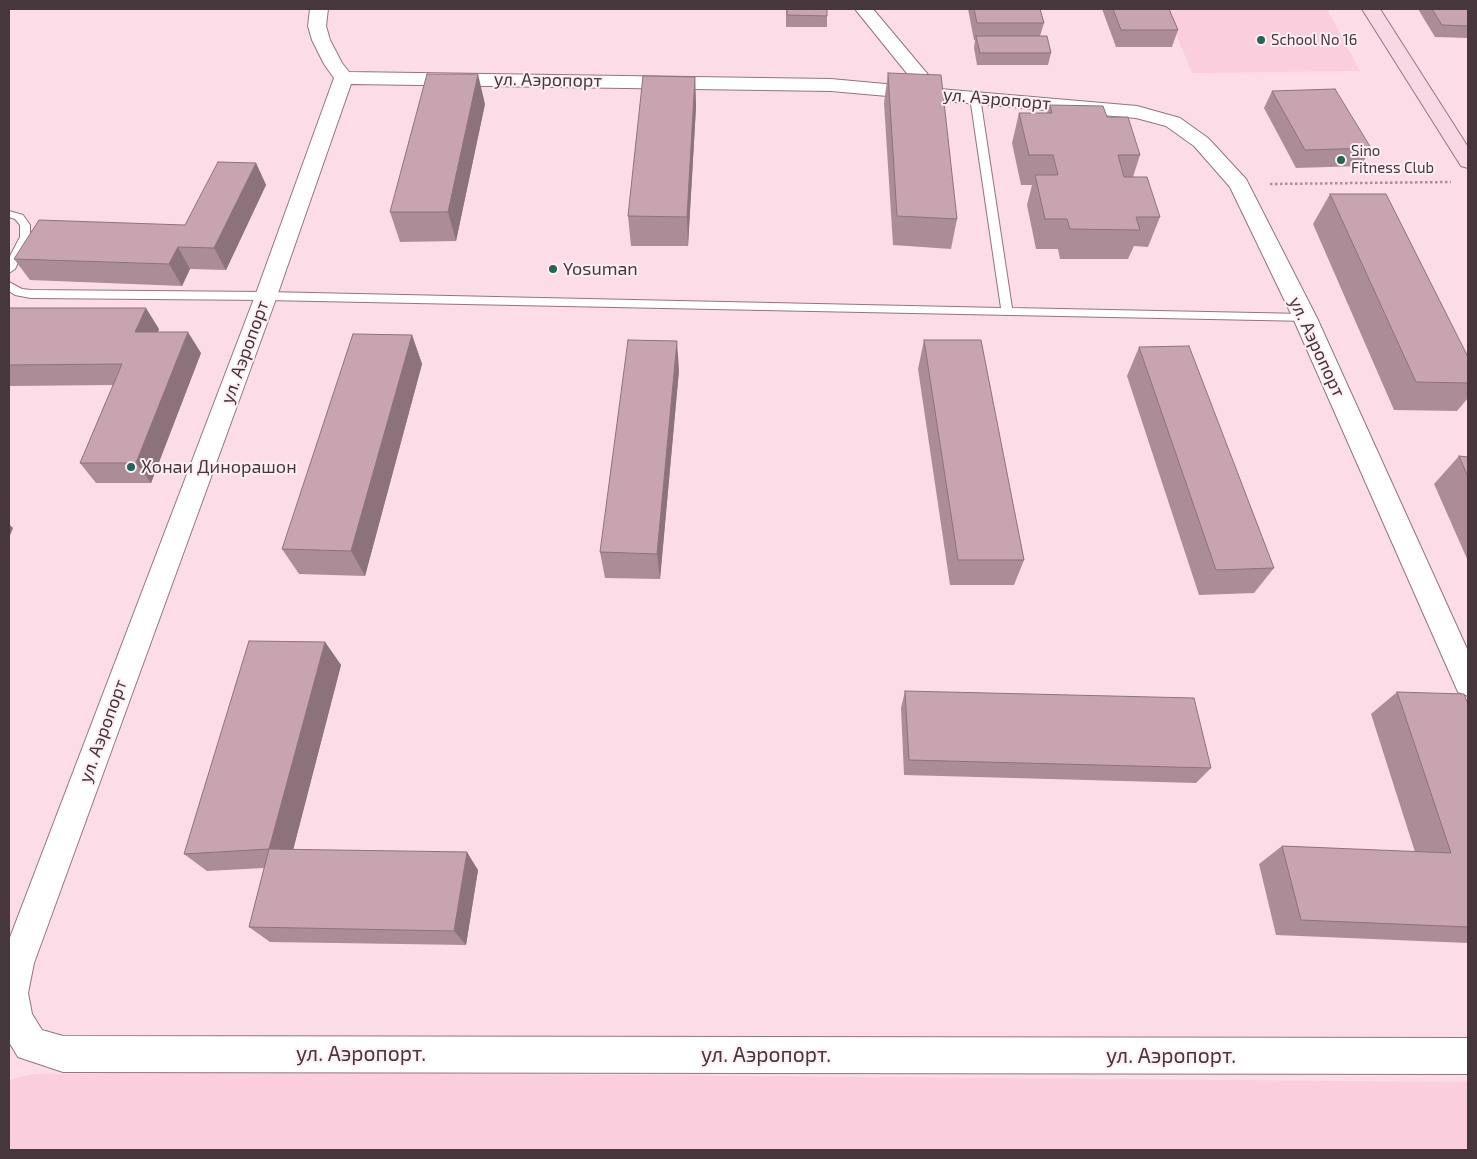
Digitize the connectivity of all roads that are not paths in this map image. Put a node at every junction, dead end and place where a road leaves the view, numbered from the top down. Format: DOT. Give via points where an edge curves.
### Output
graph roads {
  1 [pos="320,9"];
  2 [pos="864,9"];
  3 [pos="1371,9"];
  4 [pos="344,78"];
  5 [pos="934,93"];
  6 [pos="975,97"];
  7 [pos="1468,162"];
  8 [pos="9,214"];
  9 [pos="9,269"];
  10 [pos="9,286"];
  11 [pos="266,296"];
  12 [pos="1007,312"];
  13 [pos="1305,318"];
  14 [pos="1468,683"];
  15 [pos="63,1054"];
  16 [pos="1468,1056"];
  1 -- 4 [label="street" via="317,26 321,40 332,64"];
  2 -- 5 [label="street"];
  3 -- 7 [label="street"];
  4 -- 5 [label="street, ул. Аэропорт" via="831,85"];
  4 -- 11 [label="street, ул. Аэропорт"];
  5 -- 6 [label="street, ул. Аэропорт"];
  6 -- 12 [label="lane"];
  6 -- 13 [label="street, ул. Аэропорт" via="1138,112 1173,122 1201,142 1239,184"];
  8 -- 9 [label="lane" via="19,217 25,225 25,237"];
  10 -- 11 [label="lane" via="31,294"];
  11 -- 12 [label="lane"];
  11 -- 15 [label="street, ул. Аэропорт" via="17,963 11,993 15,1020 32,1044"];
  12 -- 13 [label="lane"];
  13 -- 14 [label="street, ул. Аэропорт"];
  15 -- 16 [label="street, ул. Аэропорт."];
}
